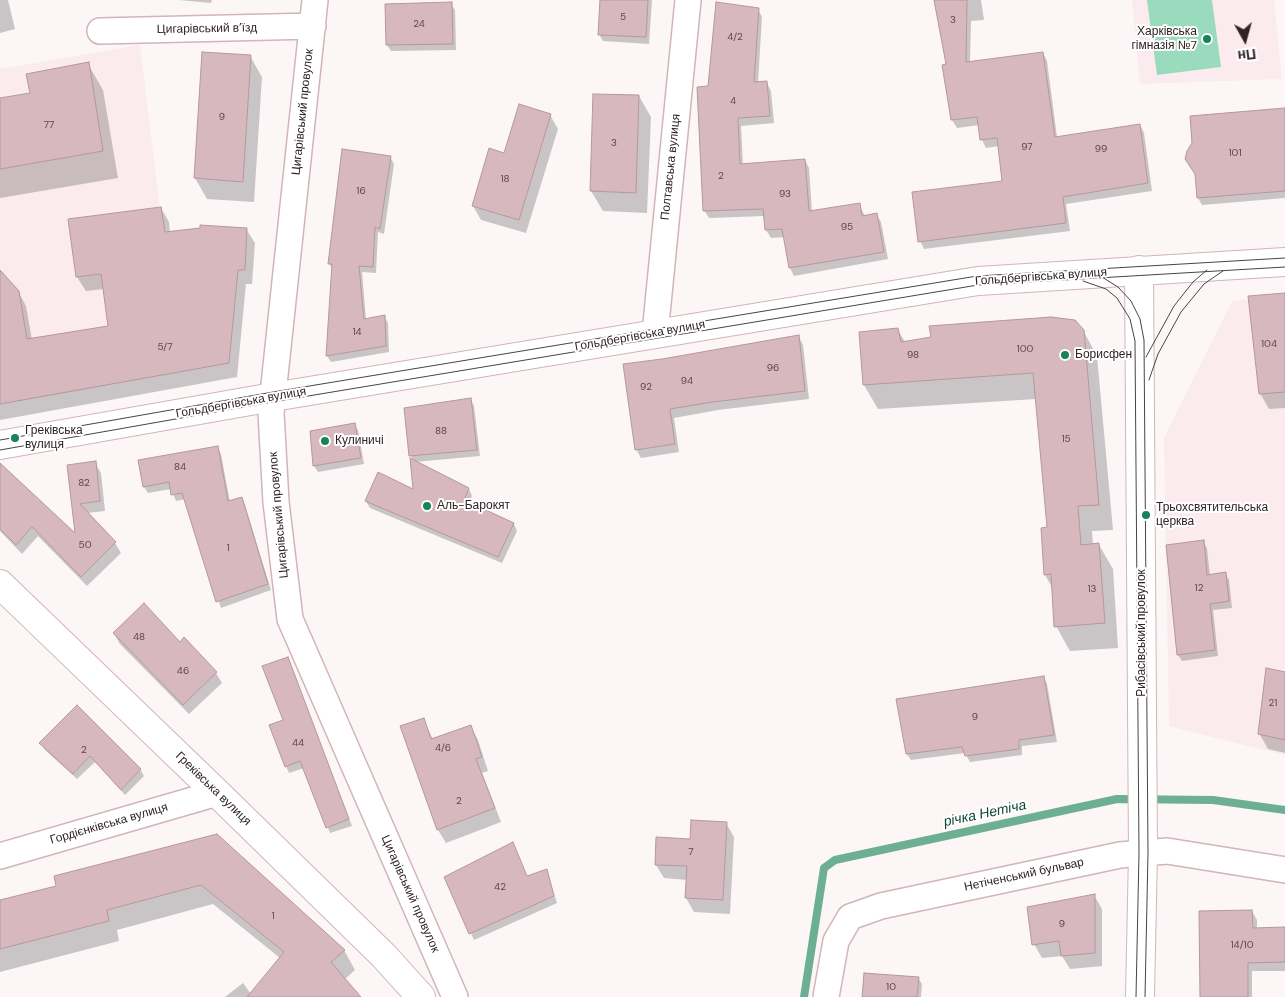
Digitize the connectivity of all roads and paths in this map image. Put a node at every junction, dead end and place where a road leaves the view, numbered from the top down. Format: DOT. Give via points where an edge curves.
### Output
graph roads {
  1 [pos="316,0"];
  2 [pos="688,0"];
  3 [pos="313,26"];
  4 [pos="100,31"];
  5 [pos="1285,262"];
  6 [pos="1139,270"];
  7 [pos="655,334"];
  8 [pos="272,397"];
  9 [pos="0,445"];
  10 [pos="0,584"];
  11 [pos="217,792"];
  12 [pos="1144,853"];
  13 [pos="0,856"];
  14 [pos="1285,870"];
  15 [pos="421,997"];
  16 [pos="454,997"];
  17 [pos="826,997"];
  18 [pos="1140,997"];
  1 -- 3 [label="street, Цигарівський провулок"];
  2 -- 7 [label="street, Полтавська вулиця"];
  3 -- 4 [label="street, Цигарівський в’їзд"];
  3 -- 8 [label="street, Цигарівський провулок"];
  5 -- 6 [label="main road, Гольдбергівська вулиця"];
  6 -- 7 [label="main road, Гольдбергівська вулиця" via="978,281"];
  6 -- 12 [label="main road, Рибасівський провулок"];
  7 -- 8 [label="main road, Гольдбергівська вулиця"];
  8 -- 9 [label="main road, Гольдбергівська вулиця"];
  8 -- 16 [label="street, Цигарівський провулок" via="276,502 290,619"];
  10 -- 11 [label="main road, Греківська вулиця"];
  11 -- 13 [label="street, Гордієнківська вулиця"];
  11 -- 15 [label="main road, Греківська вулиця" via="384,956"];
  12 -- 14 [label="street, Нетіченський бульвар" via="1167,851"];
  12 -- 17 [label="street, Нетіченський бульвар" via="1120,855 881,906 850,917 836,941"];
  12 -- 18 [label="main road, Рибасівський провулок"];
}
